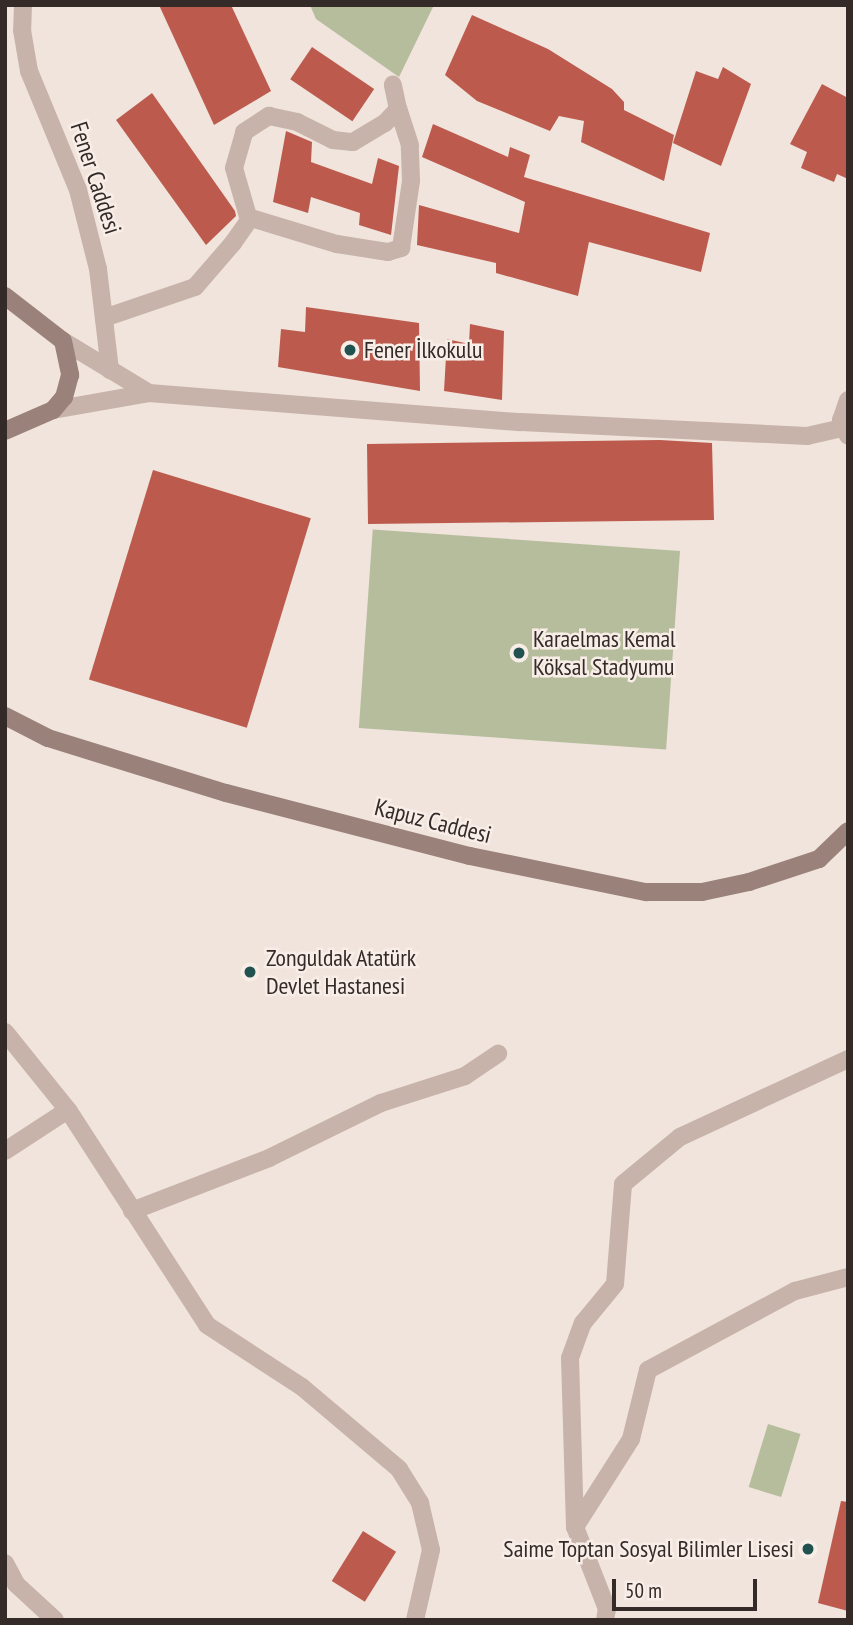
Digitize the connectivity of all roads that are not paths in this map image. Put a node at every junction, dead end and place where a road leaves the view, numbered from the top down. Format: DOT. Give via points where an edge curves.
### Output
graph roads {
  1 [pos="23,5"];
  2 [pos="393,85"];
  3 [pos="398,109"];
  4 [pos="248,216"];
  5 [pos="5,296"];
  6 [pos="104,318"];
  7 [pos="63,341"];
  8 [pos="110,370"];
  9 [pos="149,393"];
  10 [pos="848,400"];
  11 [pos="53,410"];
  12 [pos="5,431"];
  13 [pos="845,432"];
  14 [pos="5,716"];
  15 [pos="848,831"];
  16 [pos="5,1032"];
  17 [pos="498,1054"];
  18 [pos="848,1059"];
  19 [pos="68,1110"];
  20 [pos="5,1150"];
  21 [pos="132,1211"];
  22 [pos="848,1277"];
  23 [pos="575,1527"];
  24 [pos="5,1563"];
  25 [pos="55,1620"];
  26 [pos="415,1620"];
  27 [pos="605,1620"];
  1 -- 6 [label="street, Fener Caddesi" via="29,71 78,190 98,269"];
  2 -- 3 [label="street"];
  3 -- 4 [label="street" via="385,123 353,142 333,140 297,122 269,116 244,132 234,168"];
  3 -- 4 [label="street" via="410,145 411,181 401,248 388,252 337,244"];
  4 -- 6 [label="street" via="233,243 195,287"];
  5 -- 7 [label="main road"];
  6 -- 8 [label="street, Fener Caddesi"];
  7 -- 8 [label="street"];
  7 -- 11 [label="main road" via="70,374 64,397"];
  8 -- 9 [label="street"];
  9 -- 11 [label="street"];
  9 -- 13 [label="street" via="521,422 807,436"];
  10 -- 13 [label="street" via="842,412"];
  11 -- 12 [label="main road"];
  14 -- 15 [label="main road, Kapuz Caddesi" via="48,738 226,793 470,856 646,892 702,892 749,882 819,859"];
  16 -- 19 [label="street"];
  17 -- 21 [label="street" via="465,1076 381,1103 270,1158"];
  18 -- 23 [label="street" via="680,1137 623,1184 615,1284 583,1323 570,1358"];
  19 -- 20 [label="street"];
  19 -- 21 [label="street"];
  21 -- 26 [label="street" via="207,1325 302,1387 399,1469 420,1503 431,1550"];
  22 -- 23 [label="street" via="795,1292 648,1370 631,1439"];
  23 -- 27 [label="street" via="607,1609"];
  24 -- 25 [label="street" via="16,1584"];
}
